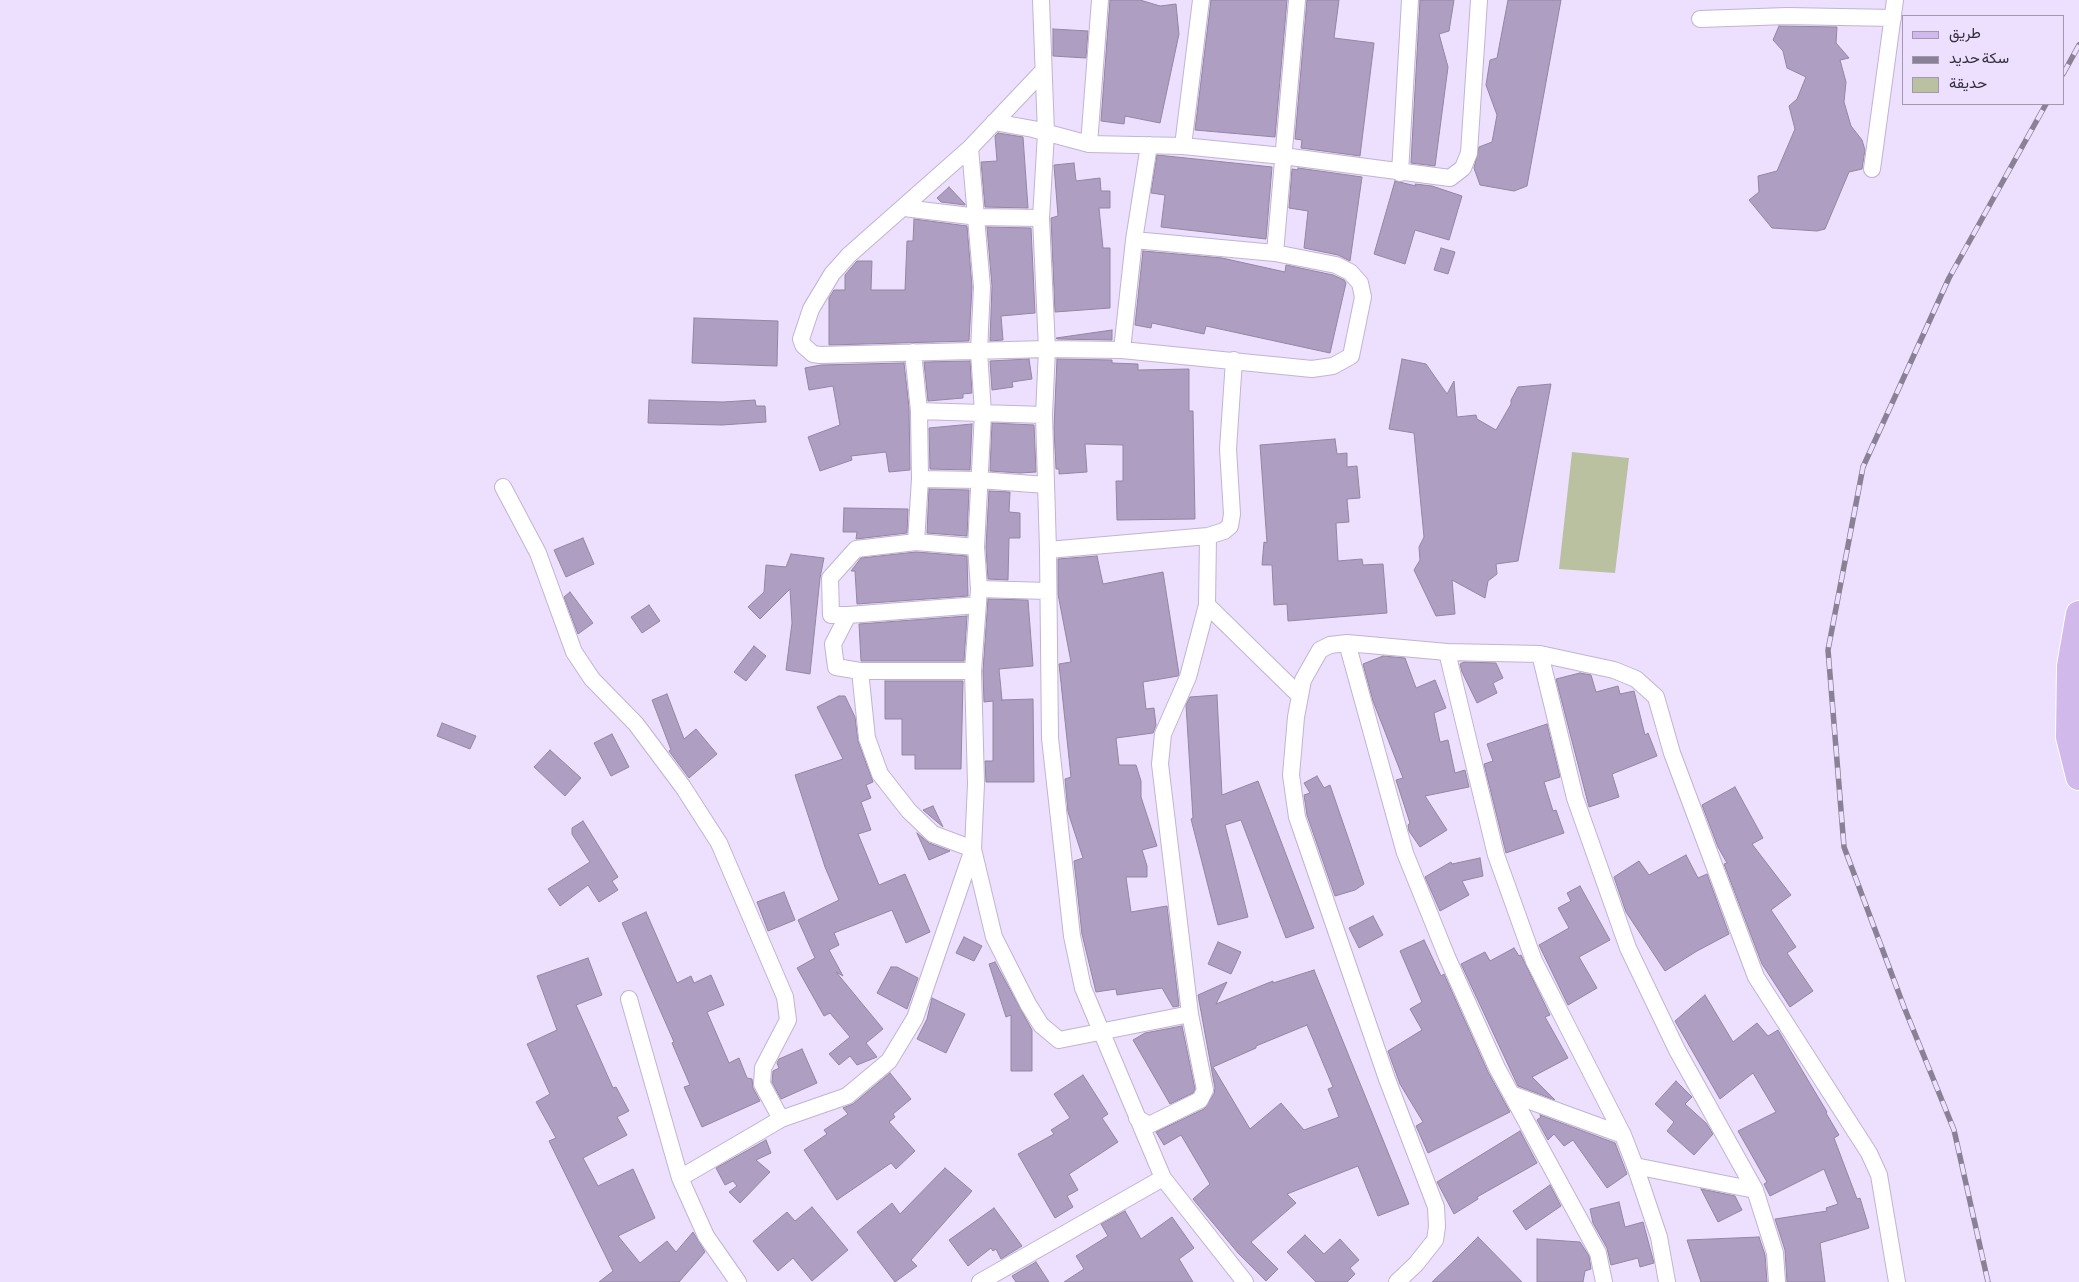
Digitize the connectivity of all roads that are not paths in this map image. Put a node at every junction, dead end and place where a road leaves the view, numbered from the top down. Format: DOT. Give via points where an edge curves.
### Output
graph roads {
  1 [pos="1041,0"];
  2 [pos="1100,0"];
  3 [pos="1201,0"];
  4 [pos="1297,0"];
  5 [pos="1410,0"];
  6 [pos="1479,0"];
  7 [pos="1895,0"];
  8 [pos="1892,18"];
  9 [pos="1700,19"];
  10 [pos="1043,71"];
  11 [pos="994,122"];
  12 [pos="1046,132"];
  13 [pos="1089,144"];
  14 [pos="1149,145"];
  15 [pos="1183,146"];
  16 [pos="970,148"];
  17 [pos="1283,156"];
  18 [pos="1872,169"];
  19 [pos="1400,173"];
  20 [pos="904,208"];
  21 [pos="978,218"];
  22 [pos="1041,218"];
  23 [pos="1134,240"];
  24 [pos="1275,253"];
  25 [pos="1047,349"];
  26 [pos="1122,350"];
  27 [pos="980,351"];
  28 [pos="913,352"];
  29 [pos="1234,360"];
  30 [pos="919,411"];
  31 [pos="983,413"];
  32 [pos="1044,415"];
  33 [pos="920,479"];
  34 [pos="979,480"];
  35 [pos="1046,485"];
  36 [pos="504,487"];
  37 [pos="1208,536"];
  38 [pos="916,542"];
  39 [pos="976,547"];
  40 [pos="1048,550"];
  41 [pos="1048,592"];
  42 [pos="978,597"];
  43 [pos="1207,605"];
  44 [pos="2079,614"];
  45 [pos="848,615"];
  46 [pos="1346,644"];
  47 [pos="1447,652"];
  48 [pos="1540,654"];
  49 [pos="973,671"];
  50 [pos="860,672"];
  51 [pos="1300,696"];
  52 [pos="2075,748"];
  53 [pos="2079,777"];
  54 [pos="973,849"];
  55 [pos="629,999"];
  56 [pos="1190,1014"];
  57 [pos="1099,1031"];
  58 [pos="1511,1094"];
  59 [pos="1137,1118"];
  60 [pos="781,1119"];
  61 [pos="1623,1135"];
  62 [pos="1635,1166"];
  63 [pos="680,1178"];
  64 [pos="1163,1178"];
  65 [pos="1755,1190"];
  66 [pos="989,1279"];
  67 [pos="738,1282"];
  68 [pos="1245,1282"];
  69 [pos="1397,1282"];
  70 [pos="1604,1282"];
  71 [pos="1667,1282"];
  72 [pos="1777,1282"];
  73 [pos="1897,1282"];
  1 -- 10 [label="street"];
  2 -- 13 [label="street"];
  3 -- 15 [label="street"];
  4 -- 17 [label="street"];
  5 -- 19 [label="street"];
  6 -- 19 [label="street" via="1467,161 1459,173 1450,178"];
  7 -- 8 [label="street"];
  8 -- 9 [label="street" via="1787,16"];
  8 -- 18 [label="street"];
  10 -- 11 [label="street"];
  10 -- 12 [label="street"];
  11 -- 12 [label="street"];
  11 -- 16 [label="street"];
  12 -- 13 [label="street"];
  12 -- 22 [label="street"];
  13 -- 14 [label="street"];
  14 -- 15 [label="street"];
  14 -- 23 [label="street"];
  15 -- 17 [label="street"];
  16 -- 20 [label="street"];
  16 -- 21 [label="street"];
  17 -- 19 [label="street"];
  17 -- 24 [label="street"];
  20 -- 21 [label="street"];
  20 -- 28 [label="street" via="849,255 832,274 811,309 801,339 812,354"];
  21 -- 22 [label="street"];
  21 -- 27 [label="street" via="982,287"];
  22 -- 25 [label="street"];
  23 -- 24 [label="street"];
  23 -- 26 [label="street"];
  24 -- 29 [label="street" via="1336,265 1360,282 1363,297 1353,349 1345,361 1312,369"];
  25 -- 26 [label="street"];
  25 -- 27 [label="street"];
  25 -- 32 [label="street"];
  26 -- 29 [label="street"];
  27 -- 28 [label="street"];
  27 -- 31 [label="street"];
  28 -- 30 [label="street"];
  29 -- 37 [label="street" via="1228,449 1232,514 1230,526"];
  30 -- 31 [label="street"];
  30 -- 33 [label="street"];
  31 -- 32 [label="street"];
  31 -- 34 [label="street"];
  32 -- 35 [label="street"];
  33 -- 34 [label="street"];
  33 -- 38 [label="street"];
  34 -- 35 [label="street"];
  34 -- 39 [label="street"];
  35 -- 40 [label="street"];
  36 -- 60 [label="street" via="538,553 574,652 592,679 636,724 684,787 719,843 785,997 788,1020 763,1068 762,1084"];
  37 -- 40 [label="street"];
  37 -- 43 [label="street"];
  38 -- 39 [label="street"];
  38 -- 45 [label="street" via="856,549 833,573 831,615"];
  39 -- 42 [label="street"];
  40 -- 41 [label="street"];
  41 -- 42 [label="street"];
  41 -- 57 [label="street" via="1050,738 1065,889 1083,988"];
  42 -- 45 [label="street"];
  42 -- 49 [label="street"];
  43 -- 51 [label="street"];
  43 -- 56 [label="street" via="1188,677 1163,734 1160,764"];
  44 -- 52 [label="main road" via="2070,666"];
  45 -- 50 [label="street" via="834,644 836,667"];
  46 -- 47 [label="street"];
  46 -- 51 [label="street" via="1330,645 1320,650 1306,672"];
  46 -- 58 [label="street" via="1405,853 1447,958"];
  47 -- 48 [label="street"];
  47 -- 61 [label="street" via="1496,855 1531,952"];
  48 -- 65 [label="street" via="1574,798 1628,948 1677,1050"];
  48 -- 73 [label="street" via="1614,670 1636,679 1656,697 1672,754 1756,977 1879,1175"];
  49 -- 50 [label="street"];
  49 -- 54 [label="street" via="976,784"];
  50 -- 54 [label="street" via="866,738 880,774 908,811 933,834"];
  51 -- 69 [label="street" via="1291,775 1297,817 1387,1079 1436,1208 1438,1227 1435,1240"];
  52 -- 53 [label="main road"];
  54 -- 57 [label="street" via="994,937 1041,1025 1059,1040"];
  54 -- 60 [label="street" via="916,1018 889,1061 847,1096"];
  55 -- 63 [label="street"];
  56 -- 57 [label="street"];
  56 -- 59 [label="street" via="1204,1078 1204,1096 1190,1107 1149,1125"];
  57 -- 59 [label="street"];
  58 -- 61 [label="street"];
  58 -- 70 [label="street" via="1598,1253"];
  59 -- 64 [label="street"];
  60 -- 63 [label="street"];
  61 -- 62 [label="street"];
  62 -- 65 [label="street"];
  62 -- 71 [label="street" via="1658,1237"];
  63 -- 67 [label="street" via="706,1236"];
  64 -- 66 [label="street"];
  64 -- 68 [label="street"];
  65 -- 72 [label="street" via="1775,1254"];
}
